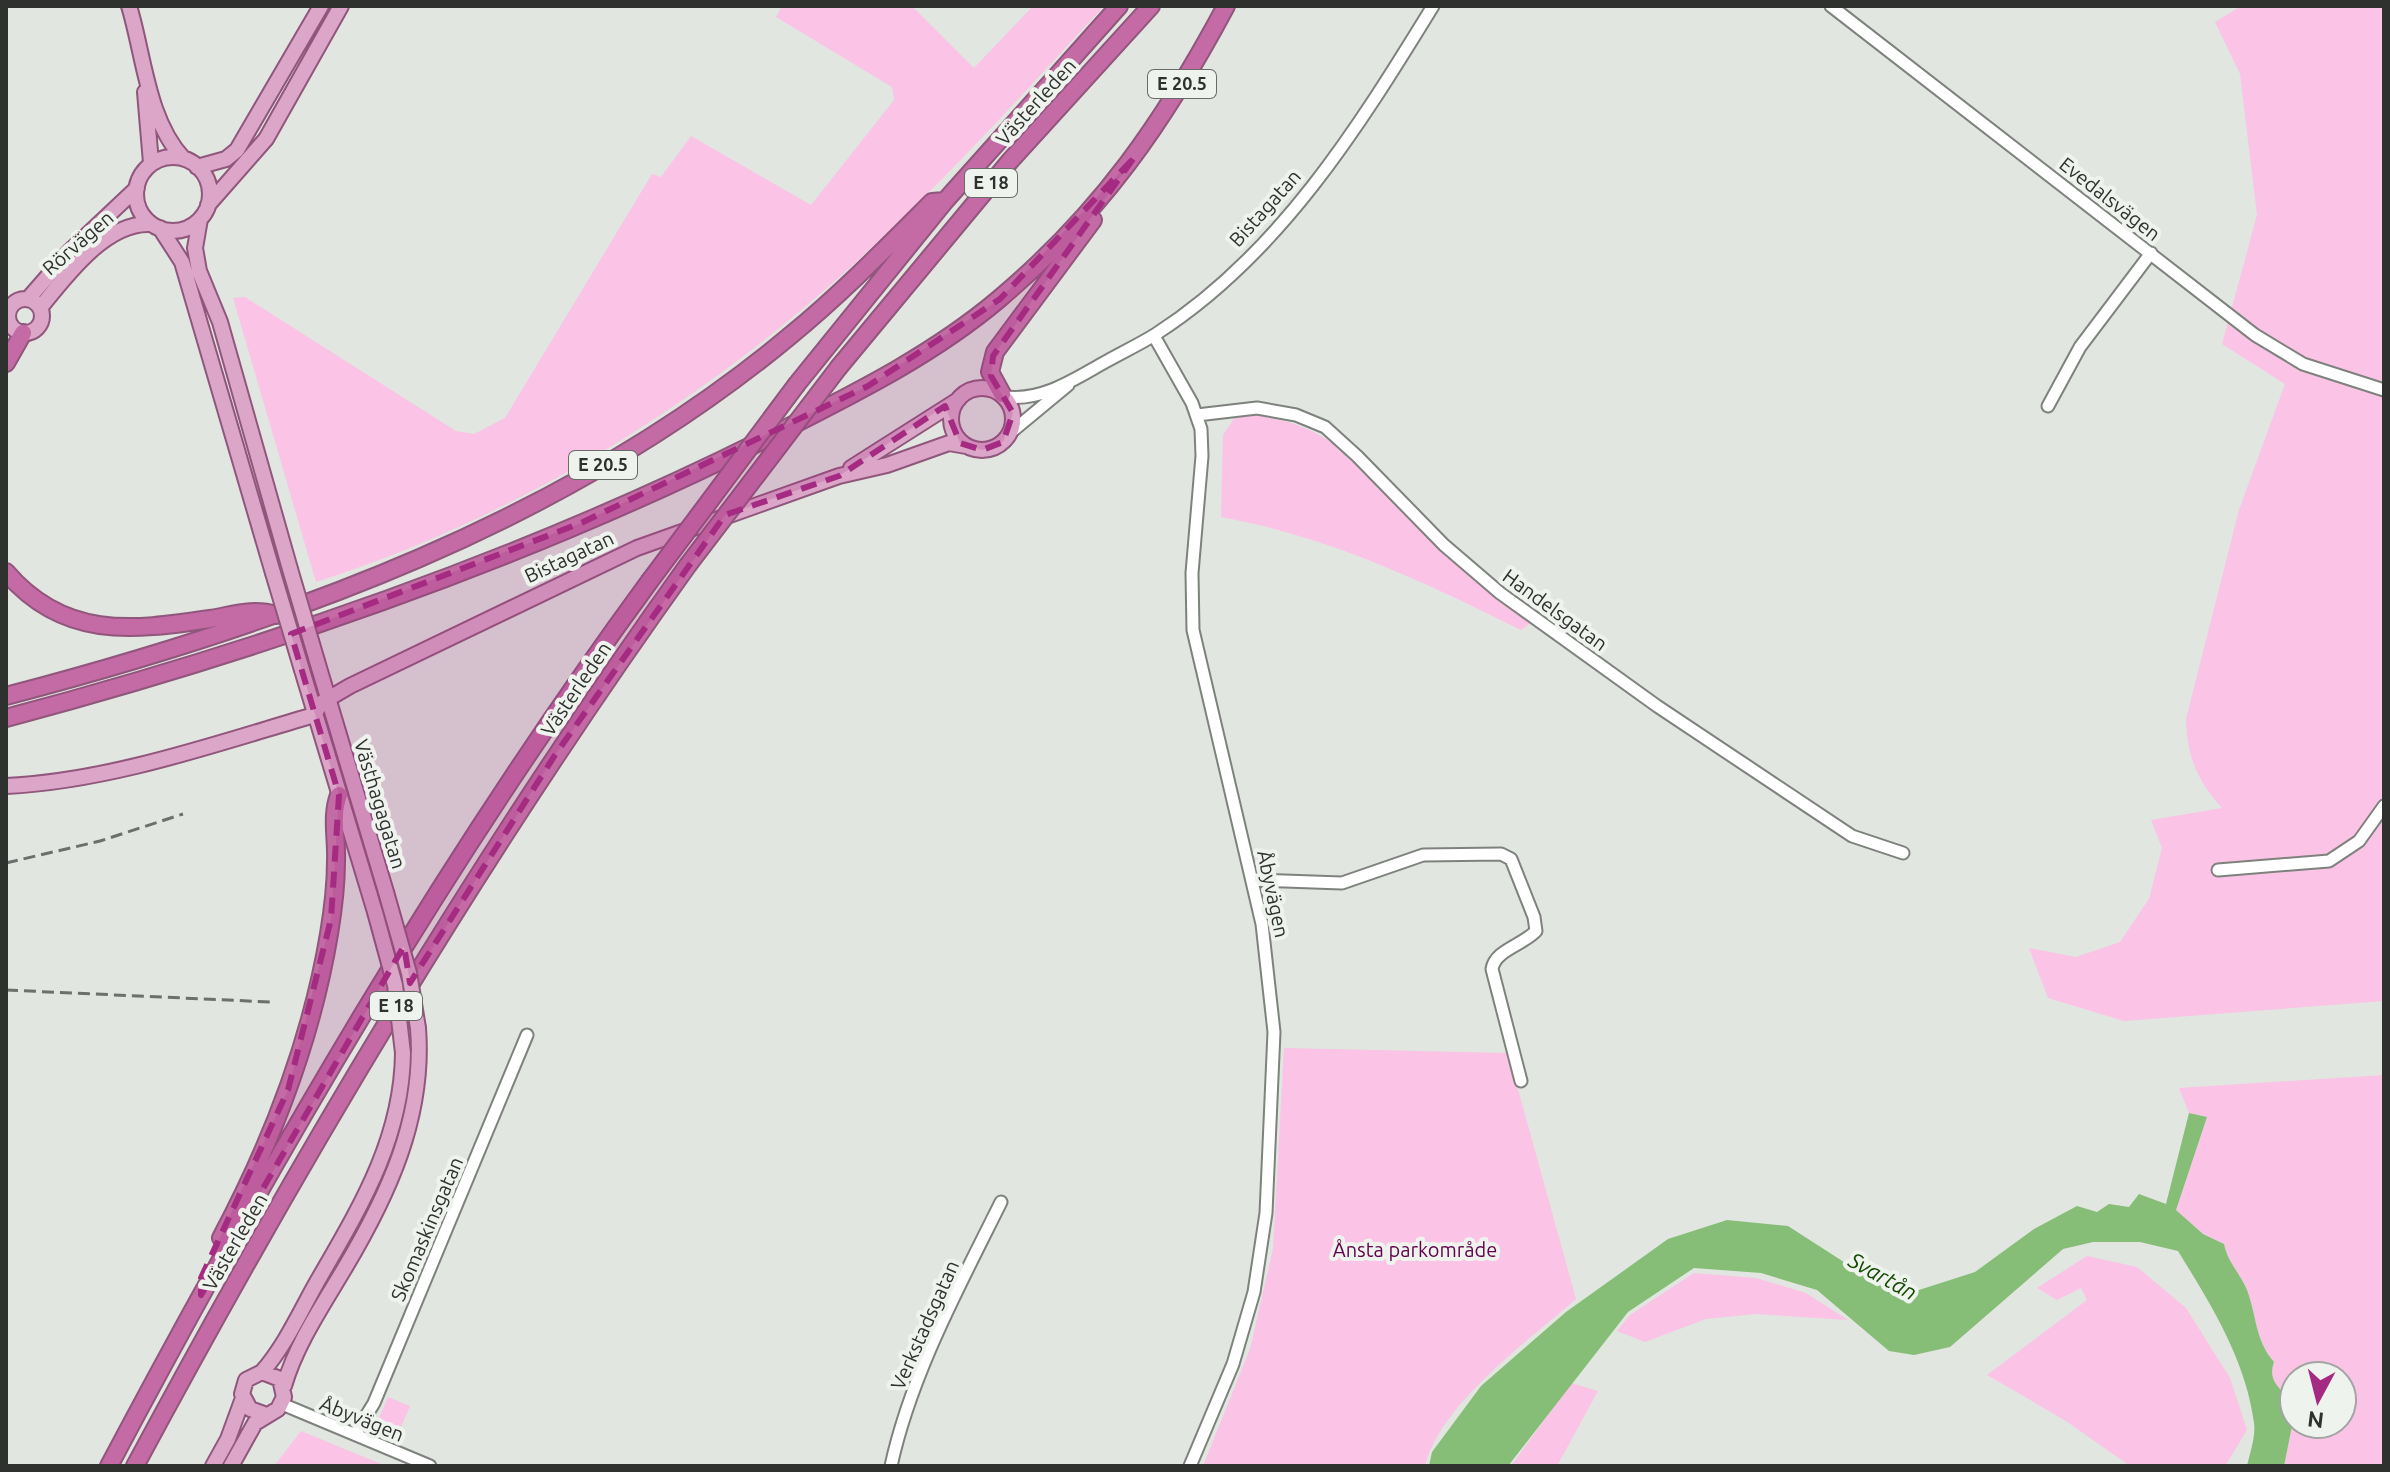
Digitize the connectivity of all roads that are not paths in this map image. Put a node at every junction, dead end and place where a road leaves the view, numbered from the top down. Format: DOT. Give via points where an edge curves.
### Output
graph roads {
  1 [pos="129,6"];
  2 [pos="1119,6"];
  3 [pos="1151,6"];
  4 [pos="1226,6"];
  5 [pos="1433,6"];
  6 [pos="1831,6"];
  7 [pos="320,7"];
  8 [pos="338,11"];
  9 [pos="141,56"];
  10 [pos="183,158"];
  11 [pos="1133,159"];
  12 [pos="151,163"];
  13 [pos="197,167"];
  14 [pos="137,188"];
  15 [pos="945,201"];
  16 [pos="208,205"];
  17 [pos="200,219"];
  18 [pos="155,226"];
  19 [pos="2151,253"];
  20 [pos="34,303"];
  21 [pos="13,330"];
  22 [pos="1154,336"];
  23 [pos="6,363"];
  24 [pos="1071,382"];
  25 [pos="2384,390"];
  26 [pos="1004,396"];
  27 [pos="958,399"];
  28 [pos="2048,406"];
  29 [pos="1197,415"];
  30 [pos="1010,433"];
  31 [pos="966,446"];
  32 [pos="839,476"];
  33 [pos="6,572"];
  34 [pos="277,615"];
  35 [pos="6,696"];
  36 [pos="328,700"];
  37 [pos="6,718"];
  38 [pos="314,724"];
  39 [pos="6,786"];
  40 [pos="339,795"];
  41 [pos="2384,806"];
  42 [pos="1903,853"];
  43 [pos="2218,870"];
  44 [pos="1253,880"];
  45 [pos="527,1035"];
  46 [pos="1521,1081"];
  47 [pos="1001,1202"];
  48 [pos="201,1295"];
  49 [pos="262,1372"];
  50 [pos="284,1386"];
  51 [pos="243,1398"];
  52 [pos="282,1404"];
  53 [pos="260,1419"];
  54 [pos="355,1434"];
  55 [pos="109,1466"];
  56 [pos="135,1466"];
  57 [pos="213,1466"];
  58 [pos="231,1466"];
  59 [pos="430,1466"];
  60 [pos="891,1466"];
  61 [pos="1190,1466"];
  1 -- 9 [label="main road"];
  2 -- 15 [label="highway, Västerleden / E 18"];
  3 -- 56 [label="highway, Västerleden / E 18, bridge" via="1010,161 839,367 688,565 555,755 435,941 245,1263"];
  4 -- 11 [label="highway, E 20.5"];
  5 -- 22 [label="street, Bistagatan" via="1363,120 1306,195 1217,286"];
  6 -- 19 [label="street, Evedalsvägen"];
  7 -- 8 [label="main road"];
  7 -- 13 [label="main road" via="237,150"];
  8 -- 16 [label="main road" via="266,139"];
  9 -- 10 [label="main road" via="168,139"];
  9 -- 12 [label="main road"];
  10 -- 12 [label="main road"];
  10 -- 13 [label="main road"];
  11 -- 26 [label="highway, E 20.5" via="995,352 990,372"];
  11 -- 37 [label="highway, E 20.5" via="1061,242 1000,299 945,340 832,406 581,523 397,596 186,667"];
  12 -- 14 [label="main road"];
  13 -- 16 [label="main road" via="208,183"];
  14 -- 18 [label="main road" via="138,207"];
  14 -- 20 [label="main road" via="56,266"];
  15 -- 34 [label="highway, E 20.5" via="932,202 790,336 650,437 488,527"];
  15 -- 48 [label="highway, Västerleden / E 18, bridge" via="797,384 537,742 383,983"];
  16 -- 17 [label="main road"];
  17 -- 18 [label="main road" via="178,231"];
  17 -- 36 [label="main road, Västhagagatan, bridge" via="195,248 199,271 220,322"];
  18 -- 20 [label="main road, Rörvägen" via="132,223 118,231"];
  18 -- 38 [label="main road, Västhagagatan, bridge" via="182,262"];
  19 -- 25 [label="street, Evedalsvägen" via="2282,352 2326,373"];
  19 -- 28 [label="street" via="2080,347"];
  20 -- 21 [label="main road" via="11,306"];
  20 -- 21 [label="main road" via="39,326"];
  21 -- 23 [label="highway"];
  22 -- 24 [label="street, Bistagatan"];
  22 -- 29 [label="street, Åbyvägen"];
  24 -- 26 [label="street, Bistagatan" via="1029,398"];
  24 -- 30 [label="street, Bistagatan"];
  26 -- 27 [label="main road" via="978,387"];
  26 -- 30 [label="main road, E 20.5" via="1013,413"];
  27 -- 31 [label="main road" via="950,426"];
  27 -- 32 [label="main road, Bistagatan"];
  29 -- 42 [label="street, Handelsgatan" via="1257,408 1325,427 1444,545 1510,600 1852,836"];
  29 -- 44 [label="street, Åbyvägen" via="1202,441 1191,602 1197,655"];
  30 -- 31 [label="main road" via="993,448"];
  31 -- 32 [label="main road, Bistagatan" via="949,443"];
  32 -- 36 [label="main road, Bistagatan" via="593,566"];
  33 -- 34 [label="highway, E 20.5" via="53,613 95,625 179,623 258,609"];
  34 -- 35 [label="highway, E 20.5"];
  36 -- 38 [label="main road" via="321,703"];
  36 -- 50 [label="main road, Västhagagatan, bridge" via="409,973 418,1028 417,1093 399,1161 356,1250 295,1353"];
  38 -- 39 [label="main road" via="284,724 97,773"];
  38 -- 40 [label="main road, Västhagagatan"];
  40 -- 48 [label="highway, E 18" via="334,809 331,919 305,1039 272,1133 201,1278"];
  40 -- 49 [label="main road, Västhagagatan, bridge" via="395,985 402,1092 379,1169"];
  41 -- 43 [label="street" via="2359,841 2329,861"];
  44 -- 46 [label="street" via="1342,883 1394,862 1441,852 1511,859 1536,931 1496,958 1492,969"];
  44 -- 61 [label="street, Åbyvägen" via="1273,1018 1266,1213 1246,1321"];
  45 -- 54 [label="street, Skomaskinsgatan" via="374,1403"];
  47 -- 60 [label="street, Verkstadsgatan" via="929,1357"];
  48 -- 55 [label="highway, Västerleden / E 18"];
  49 -- 50 [label="main road" via="275,1375"];
  49 -- 51 [label="main road" via="246,1380"];
  50 -- 52 [label="main road"];
  51 -- 53 [label="main road"];
  51 -- 57 [label="main road"];
  52 -- 53 [label="main road"];
  52 -- 54 [label="street, Åbyvägen"];
  53 -- 58 [label="main road"];
  54 -- 59 [label="street, Åbyvägen"];
}
